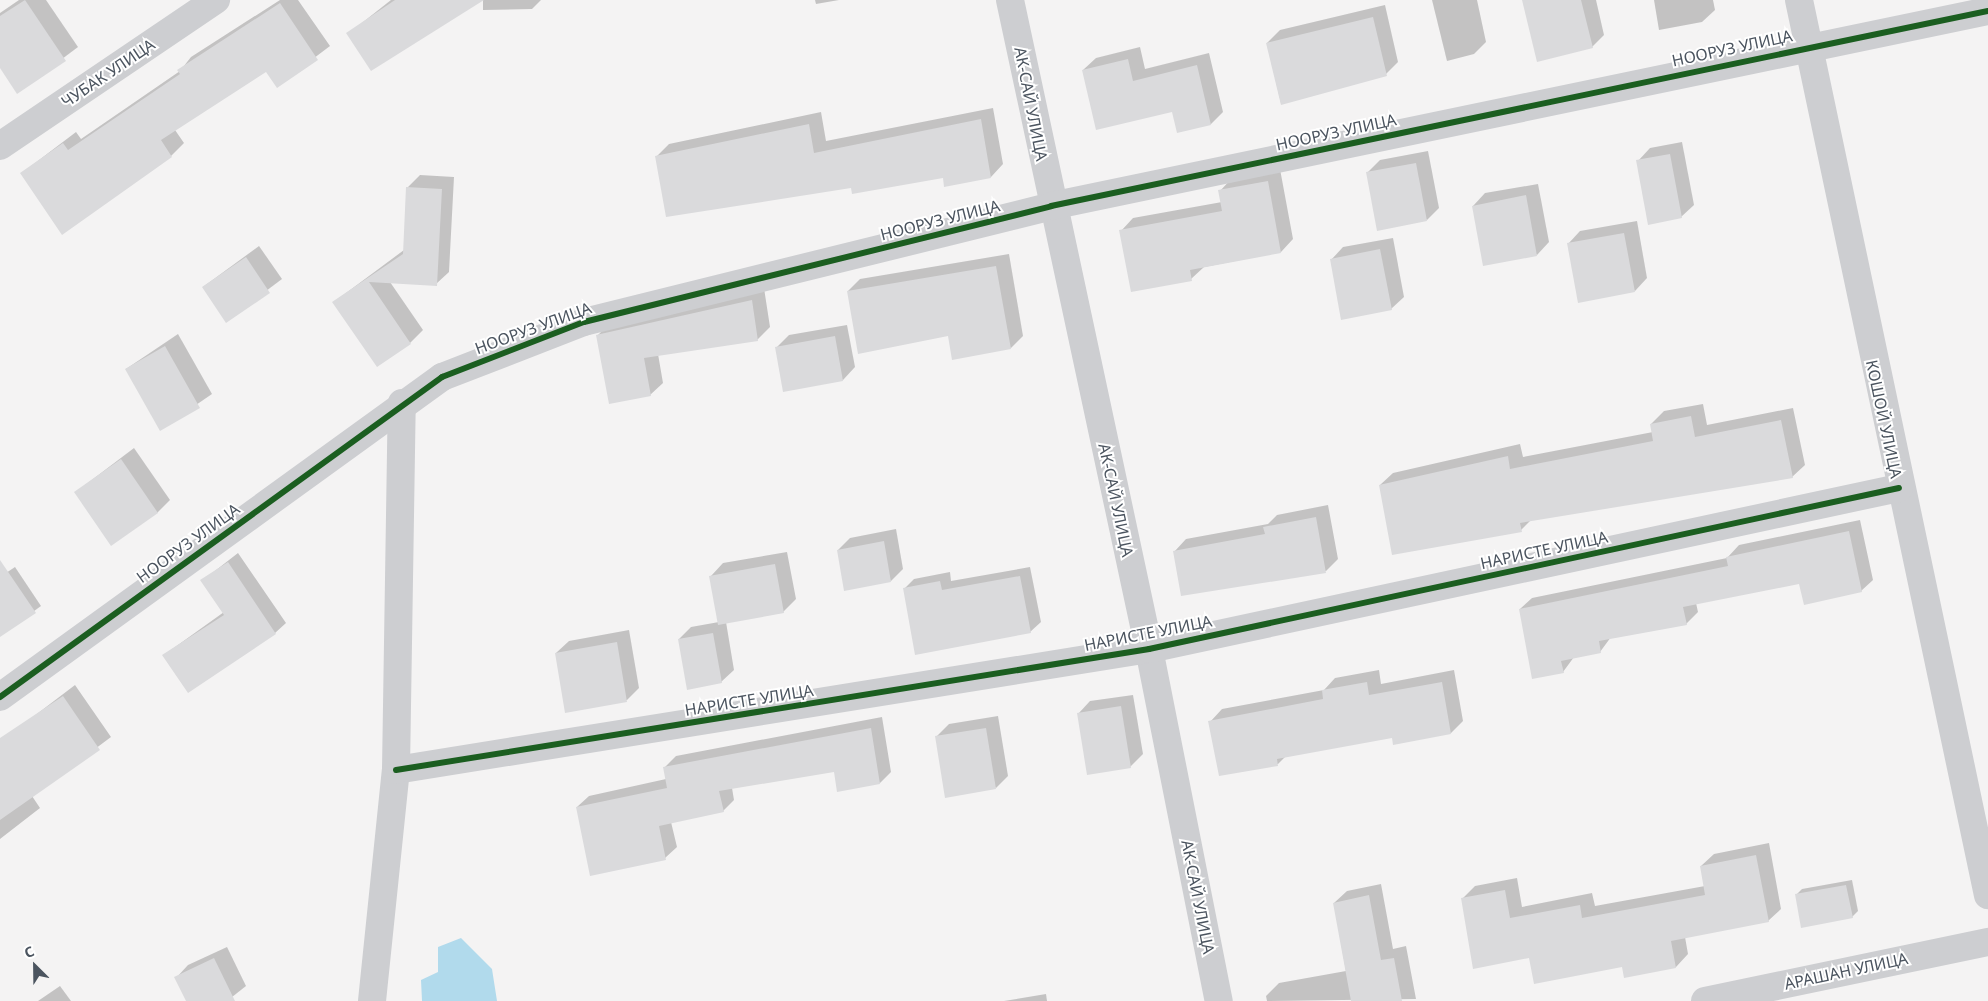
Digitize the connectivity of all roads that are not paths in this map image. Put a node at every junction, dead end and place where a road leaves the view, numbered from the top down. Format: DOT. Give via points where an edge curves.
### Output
graph roads {
  1 [pos="216,0"];
  2 [pos="1010,0"];
  3 [pos="1799,0"];
  4 [pos="1988,11"];
  5 [pos="1808,46"];
  6 [pos="0,146"];
  7 [pos="1051,206"];
  8 [pos="402,403"];
  9 [pos="1899,488"];
  10 [pos="1149,649"];
  11 [pos="0,697"];
  12 [pos="396,770"];
  13 [pos="1988,895"];
  14 [pos="1988,942"];
  15 [pos="372,1001"];
  16 [pos="1219,1001"];
  17 [pos="1705,1001"];
  1 -- 6 [label="street, ЧУБАК УЛИЦА"];
  2 -- 7 [label="street, АК-САЙ УЛИЦА"];
  3 -- 5 [label="street, КОШОЙ УЛИЦА"];
  4 -- 5 [label="street, НООРУЗ УЛИЦА"];
  5 -- 7 [label="street, НООРУЗ УЛИЦА"];
  5 -- 9 [label="street, КОШОЙ УЛИЦА"];
  7 -- 8 [label="street, НООРУЗ УЛИЦА" via="584,322 442,377"];
  7 -- 10 [label="street, АК-САЙ УЛИЦА"];
  8 -- 11 [label="street, НООРУЗ УЛИЦА"];
  8 -- 12 [label="street"];
  9 -- 10 [label="street, НАРИСТЕ УЛИЦА"];
  9 -- 13 [label="street, КОШОЙ УЛИЦА"];
  10 -- 12 [label="street, НАРИСТЕ УЛИЦА"];
  10 -- 16 [label="street, АК-САЙ УЛИЦА"];
  12 -- 15 [label="street"];
  14 -- 17 [label="street, АРАШАН УЛИЦА"];
}
